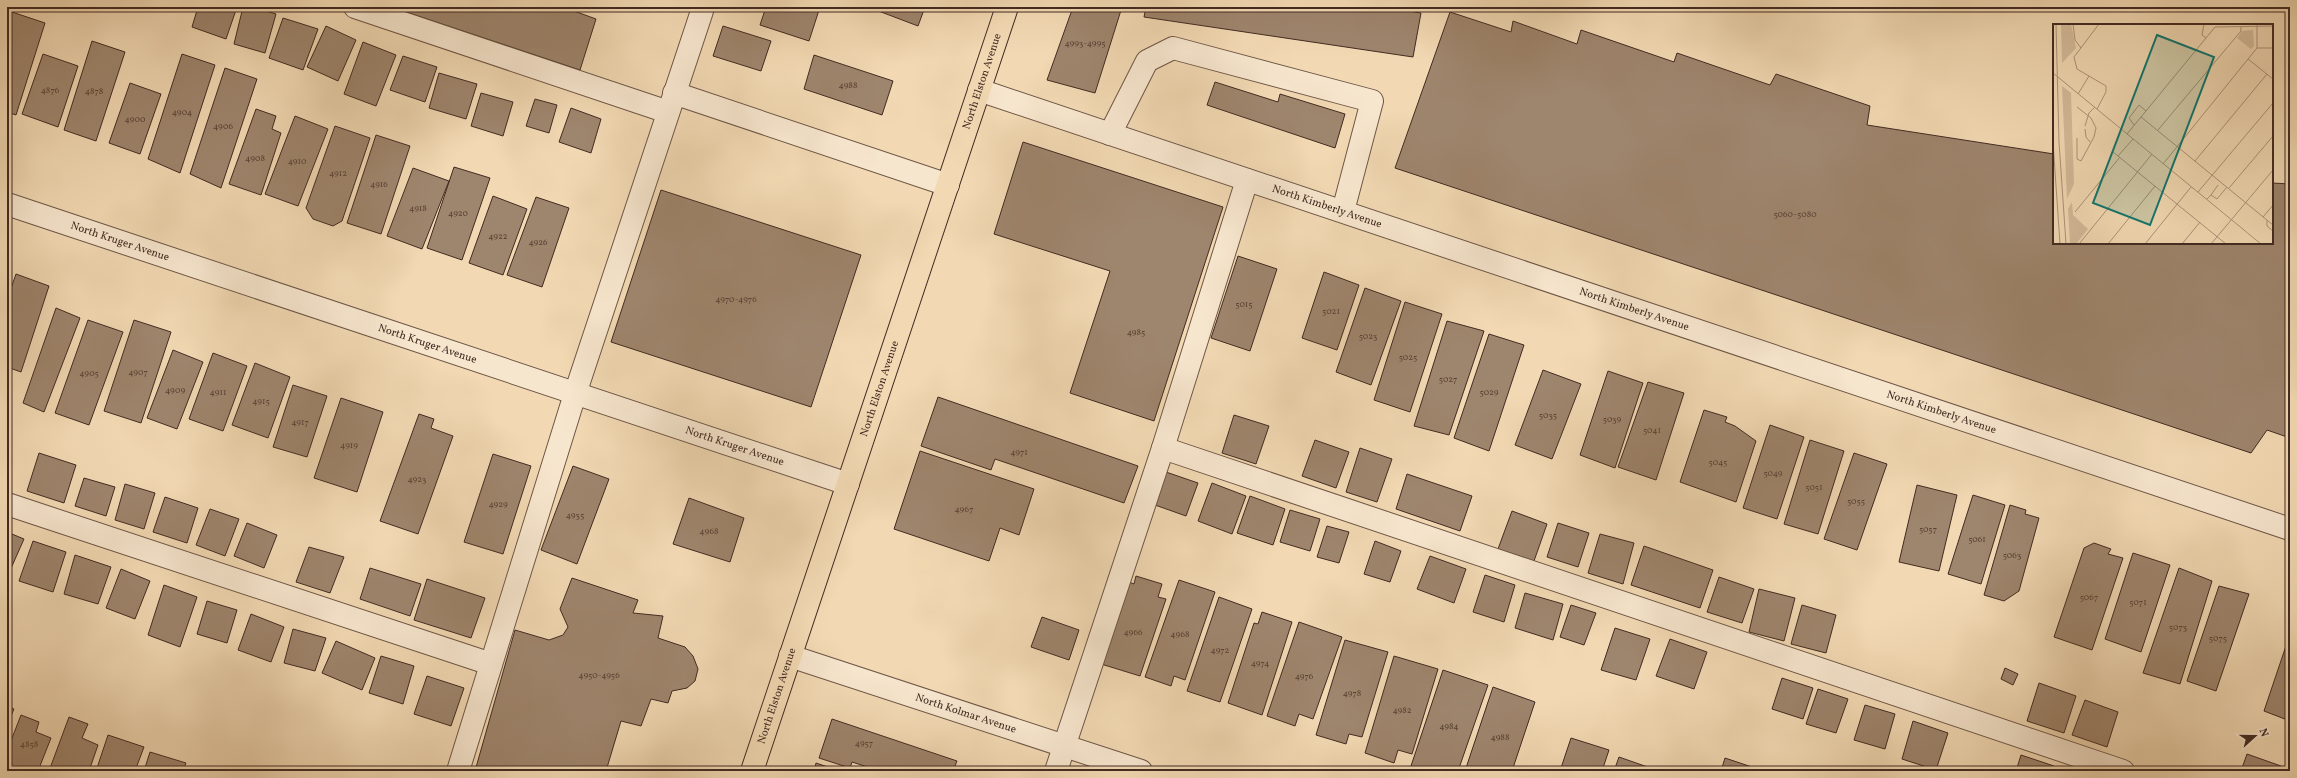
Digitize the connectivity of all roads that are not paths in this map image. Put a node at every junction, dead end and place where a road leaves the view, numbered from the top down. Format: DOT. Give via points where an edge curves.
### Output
graph roads {
  1 [pos="354,7"];
  2 [pos="1007,7"];
  3 [pos="702,11"];
  4 [pos="979,90"];
  5 [pos="671,102"];
  6 [pos="1110,134"];
  7 [pos="1247,180"];
  8 [pos="948,185"];
  9 [pos="7,204"];
  10 [pos="1343,211"];
  11 [pos="575,394"];
  12 [pos="1163,448"];
  13 [pos="848,484"];
  14 [pos="7,504"];
  15 [pos="2290,529"];
  16 [pos="790,656"];
  17 [pos="491,664"];
  18 [pos="1064,746"];
  19 [pos="458,771"];
  20 [pos="752,771"];
  21 [pos="1056,771"];
  22 [pos="1141,771"];
  23 [pos="2123,771"];
  1 -- 5 [label="street"];
  2 -- 4 [label="main road, North Elston Avenue"];
  3 -- 5 [label="street"];
  4 -- 6 [label="street, North Kimberly Avenue"];
  4 -- 8 [label="main road, North Elston Avenue"];
  5 -- 8 [label="street"];
  5 -- 11 [label="street"];
  6 -- 7 [label="street, North Kimberly Avenue"];
  6 -- 10 [label="street" via="1147,61 1173,48 1372,101"];
  7 -- 10 [label="street, North Kimberly Avenue"];
  7 -- 12 [label="street"];
  8 -- 13 [label="main road, North Elston Avenue"];
  9 -- 11 [label="street, North Kruger Avenue"];
  10 -- 15 [label="street, North Kimberly Avenue"];
  11 -- 13 [label="street, North Kruger Avenue"];
  11 -- 17 [label="street"];
  12 -- 18 [label="street"];
  12 -- 23 [label="street"];
  13 -- 16 [label="main road, North Elston Avenue"];
  14 -- 17 [label="street"];
  16 -- 18 [label="street, North Kolmar Avenue"];
  16 -- 20 [label="main road, North Elston Avenue"];
  17 -- 19 [label="street"];
  18 -- 21 [label="street"];
  18 -- 22 [label="street, North Kolmar Avenue"];
}
